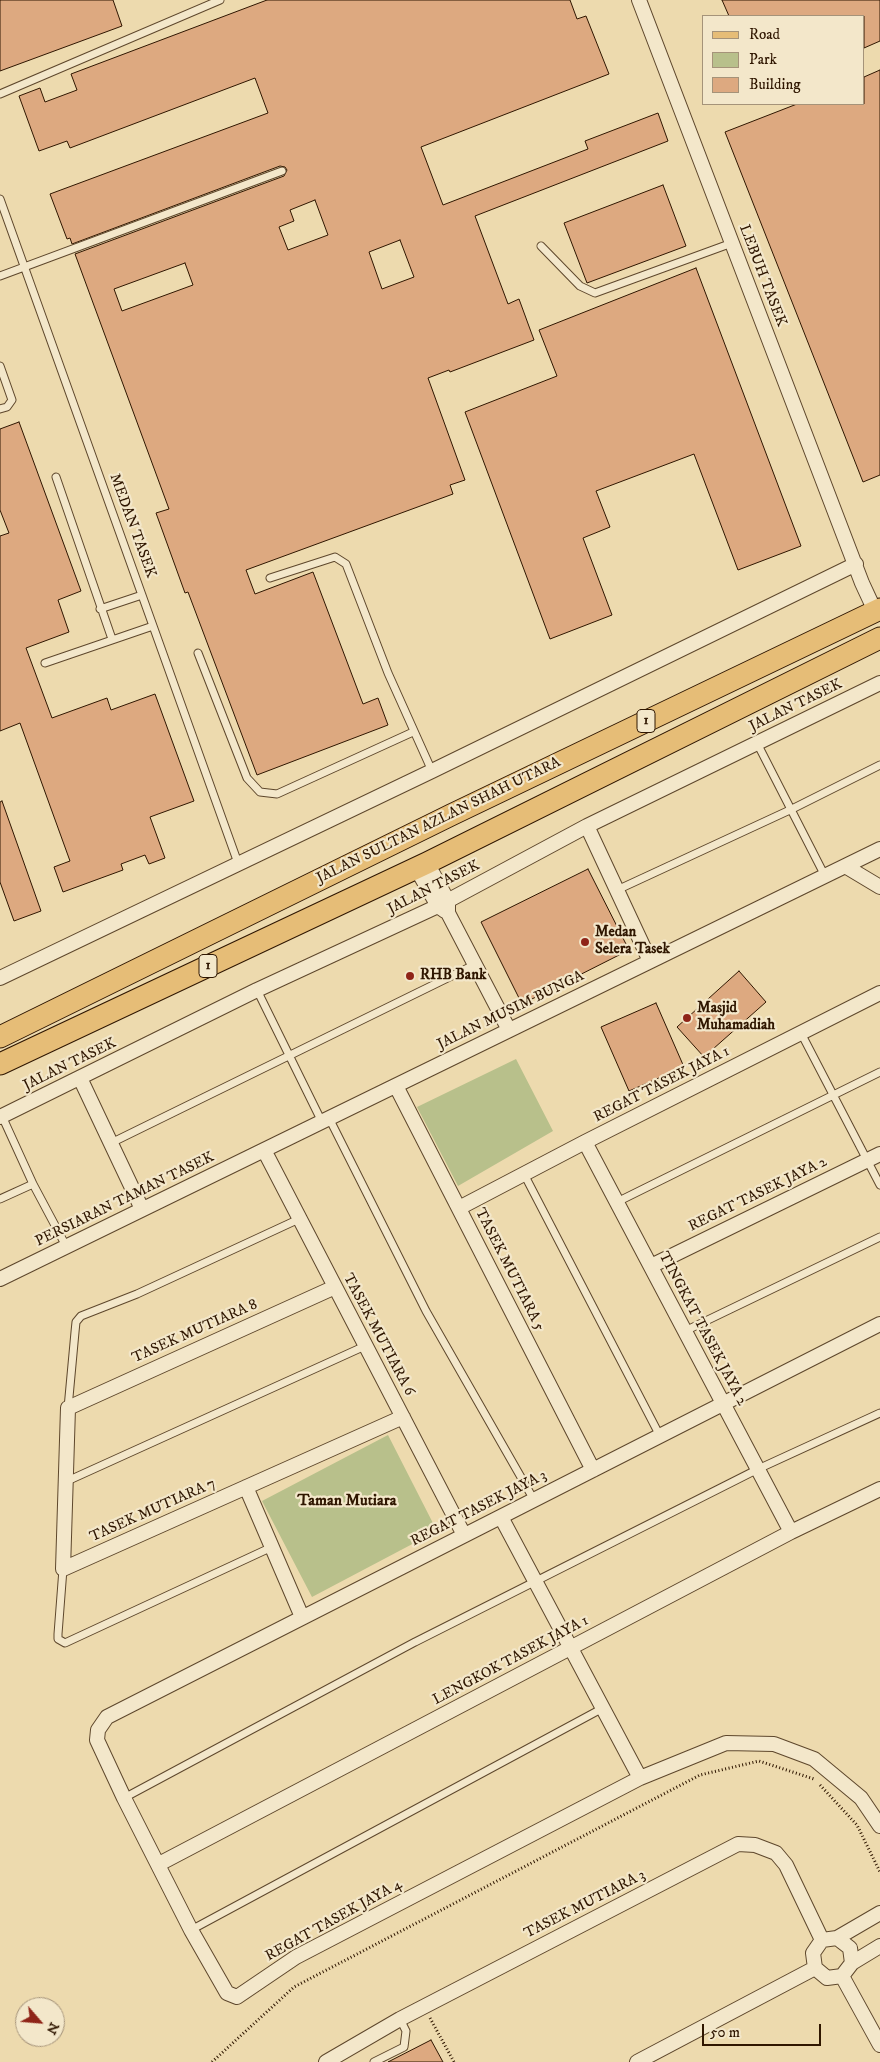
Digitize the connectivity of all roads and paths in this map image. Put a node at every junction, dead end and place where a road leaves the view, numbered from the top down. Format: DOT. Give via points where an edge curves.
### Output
graph roads {
  1 [pos="220,0"];
  2 [pos="638,0"];
  3 [pos="0,94"];
  4 [pos="282,171"];
  5 [pos="0,199"];
  6 [pos="732,243"];
  7 [pos="541,246"];
  8 [pos="24,267"];
  9 [pos="0,276"];
  10 [pos="0,366"];
  11 [pos="0,409"];
  12 [pos="56,477"];
  13 [pos="856,564"];
  14 [pos="270,578"];
  15 [pos="142,595"];
  16 [pos="100,609"];
  17 [pos="878,610"];
  18 [pos="153,626"];
  19 [pos="880,638"];
  20 [pos="112,640"];
  21 [pos="198,653"];
  22 [pos="45,663"];
  23 [pos="880,683"];
  24 [pos="413,732"];
  25 [pos="758,742"];
  26 [pos="880,765"];
  27 [pos="432,771"];
  28 [pos="792,809"];
  29 [pos="451,815"];
  30 [pos="587,826"];
  31 [pos="880,849"];
  32 [pos="238,863"];
  33 [pos="420,863"];
  34 [pos="845,866"];
  35 [pos="334,872"];
  36 [pos="825,876"];
  37 [pos="880,887"];
  38 [pos="617,890"];
  39 [pos="445,907"];
  40 [pos="650,961"];
  41 [pos="474,965"];
  42 [pos="0,978"];
  43 [pos="257,990"];
  44 [pos="880,993"];
  45 [pos="509,1030"];
  46 [pos="801,1033"];
  47 [pos="0,1037"];
  48 [pos="288,1055"];
  49 [pos="0,1064"];
  50 [pos="880,1072"];
  51 [pos="80,1078"];
  52 [pos="396,1086"];
  53 [pos="833,1095"];
  54 [pos="1,1117"];
  55 [pos="326,1120"];
  56 [pos="585,1142"];
  57 [pos="111,1143"];
  58 [pos="264,1150"];
  59 [pos="880,1154"];
  60 [pos="867,1160"];
  61 [pos="524,1174"];
  62 [pos="33,1184"];
  63 [pos="880,1185"];
  64 [pos="0,1199"];
  65 [pos="617,1202"];
  66 [pos="459,1208"];
  67 [pos="142,1209"];
  68 [pos="299,1219"];
  69 [pos="880,1237"];
  70 [pos="66,1246"];
  71 [pos="651,1266"];
  72 [pos="0,1278"];
  73 [pos="334,1287"];
  74 [pos="880,1324"];
  75 [pos="685,1331"];
  76 [pos="365,1346"];
  77 [pos="723,1404"];
  78 [pos="68,1408"];
  79 [pos="880,1412"];
  80 [pos="402,1416"];
  81 [pos="660,1436"];
  82 [pos="758,1469"];
  83 [pos="593,1470"];
  84 [pos="66,1482"];
  85 [pos="246,1487"];
  86 [pos="880,1489"];
  87 [pos="534,1500"];
  88 [pos="501,1516"];
  89 [pos="790,1532"];
  90 [pos="464,1535"];
  91 [pos="272,1547"];
  92 [pos="63,1569"];
  93 [pos="536,1581"];
  94 [pos="302,1617"];
  95 [pos="570,1648"];
  96 [pos="603,1708"];
  97 [pos="98,1730"];
  98 [pos="640,1778"];
  99 [pos="124,1798"];
  100 [pos="880,1825"];
  101 [pos="159,1864"];
  102 [pos="880,1872"];
  103 [pos="880,1913"];
  104 [pos="191,1930"];
  105 [pos="837,1938"];
  106 [pos="822,1940"];
  107 [pos="880,1946"];
  108 [pos="852,1963"];
  109 [pos="815,1968"];
  110 [pos="842,1976"];
  111 [pos="423,2007"];
  112 [pos="400,2019"];
  113 [pos="880,2044"];
  114 [pos="212,2062"];
  115 [pos="326,2062"];
  116 [pos="374,2062"];
  117 [pos="454,2062"];
  118 [pos="637,2062"];
  1 -- 3 [label="lane"];
  2 -- 6 [label="street, LEBUH TASEK"];
  4 -- 8 [label="lane"];
  5 -- 8 [label="lane, MEDAN TASEK"];
  6 -- 7 [label="lane" via="595,293 580,286"];
  6 -- 13 [label="street, LEBUH TASEK"];
  8 -- 9 [label="lane"];
  8 -- 15 [label="lane, MEDAN TASEK"];
  10 -- 11 [label="lane" via="12,400 7,407"];
  12 -- 16 [label="lane"];
  13 -- 17 [label="street, LEBUH TASEK" via="862,583"];
  13 -- 27 [label="street"];
  14 -- 24 [label="lane" via="335,558 346,564"];
  15 -- 16 [label="lane"];
  15 -- 18 [label="lane, MEDAN TASEK"];
  16 -- 20 [label="lane"];
  17 -- 29 [label="main road, JALAN SULTAN AZLAN SHAH UTARA / 1"];
  18 -- 20 [label="lane"];
  18 -- 32 [label="lane, MEDAN TASEK"];
  19 -- 33 [label="main road, JALAN SULTAN AZLAN SHAH UTARA / 1"];
  20 -- 22 [label="lane"];
  21 -- 24 [label="lane" via="247,778 260,792 277,794"];
  23 -- 25 [label="street, JALAN TASEK"];
  24 -- 27 [label="lane"];
  25 -- 28 [label="lane"];
  25 -- 30 [label="street, JALAN TASEK"];
  26 -- 28 [label="lane"];
  27 -- 32 [label="street"];
  28 -- 36 [label="lane"];
  28 -- 38 [label="lane"];
  29 -- 33 [label="main road" via="428,835"];
  29 -- 35 [label="main road, JALAN SULTAN AZLAN SHAH UTARA / 1"];
  30 -- 38 [label="street"];
  30 -- 39 [label="street, JALAN TASEK"];
  31 -- 34 [label="street, JALAN MUSIM BUNGA"];
  32 -- 42 [label="street"];
  33 -- 35 [label="main road" via="404,853 346,876"];
  33 -- 39 [label="street"];
  33 -- 49 [label="main road, JALAN SULTAN AZLAN SHAH UTARA / 1"];
  34 -- 36 [label="street, JALAN MUSIM BUNGA"];
  34 -- 37 [label="street"];
  35 -- 47 [label="main road, JALAN SULTAN AZLAN SHAH UTARA / 1"];
  36 -- 40 [label="street, JALAN MUSIM BUNGA"];
  38 -- 40 [label="street"];
  39 -- 41 [label="street"];
  39 -- 43 [label="street, JALAN TASEK"];
  40 -- 45 [label="street, JALAN MUSIM BUNGA"];
  41 -- 45 [label="street"];
  41 -- 48 [label="lane"];
  43 -- 48 [label="lane"];
  43 -- 51 [label="street, JALAN TASEK"];
  44 -- 46 [label="street, REGAT TASEK JAYA 1"];
  45 -- 52 [label="street, JALAN MUSIM BUNGA"];
  46 -- 53 [label="lane"];
  46 -- 56 [label="street, REGAT TASEK JAYA 1"];
  48 -- 55 [label="lane"];
  48 -- 57 [label="lane"];
  50 -- 53 [label="lane"];
  51 -- 54 [label="street, JALAN TASEK"];
  51 -- 57 [label="street"];
  52 -- 55 [label="street, JALAN MUSIM BUNGA"];
  52 -- 66 [label="street, TASEK MUTIARA 5"];
  53 -- 60 [label="lane"];
  53 -- 65 [label="lane"];
  54 -- 62 [label="lane"];
  55 -- 58 [label="street, JALAN MUSIM BUNGA"];
  55 -- 87 [label="lane" via="426,1310"];
  56 -- 61 [label="street, REGAT TASEK JAYA 1"];
  56 -- 65 [label="street, TINGKAT TASEK JAYA 2"];
  57 -- 67 [label="street"];
  58 -- 67 [label="street, PERSIARAN TAMAN TASEK"];
  58 -- 68 [label="street, TASEK MUTIARA 6"];
  59 -- 60 [label="street, REGAT TASEK JAYA 2"];
  60 -- 63 [label="lane"];
  60 -- 71 [label="street, REGAT TASEK JAYA 2"];
  61 -- 66 [label="street, REGAT TASEK JAYA 1"];
  61 -- 81 [label="lane"];
  62 -- 64 [label="lane"];
  62 -- 70 [label="lane"];
  65 -- 71 [label="street, TINGKAT TASEK JAYA 2"];
  66 -- 83 [label="street, TASEK MUTIARA 5"];
  67 -- 70 [label="street, PERSIARAN TAMAN TASEK"];
  68 -- 73 [label="street, TASEK MUTIARA 6"];
  68 -- 78 [label="lane" via="137,1294 81,1316 76,1322"];
  69 -- 75 [label="lane"];
  70 -- 72 [label="street, PERSIARAN TAMAN TASEK"];
  71 -- 75 [label="street, TINGKAT TASEK JAYA 2"];
  73 -- 76 [label="street, TASEK MUTIARA 6"];
  73 -- 78 [label="street, TASEK MUTIARA 8"];
  74 -- 77 [label="street, REGAT TASEK JAYA 3"];
  75 -- 77 [label="street, TINGKAT TASEK JAYA 2"];
  76 -- 80 [label="street, TASEK MUTIARA 6"];
  76 -- 84 [label="lane"];
  77 -- 81 [label="street, REGAT TASEK JAYA 3"];
  77 -- 82 [label="street, TINGKAT TASEK JAYA 2"];
  78 -- 84 [label="street"];
  79 -- 82 [label="lane"];
  80 -- 85 [label="street, TASEK MUTIARA 7"];
  80 -- 90 [label="street, TASEK MUTIARA 6"];
  81 -- 83 [label="street, REGAT TASEK JAYA 3"];
  82 -- 89 [label="street, TINGKAT TASEK JAYA 2"];
  82 -- 93 [label="lane"];
  83 -- 87 [label="street, REGAT TASEK JAYA 3"];
  84 -- 92 [label="street"];
  85 -- 91 [label="street"];
  85 -- 92 [label="street, TASEK MUTIARA 7"];
  86 -- 89 [label="street, LENGKOK TASEK JAYA 1"];
  87 -- 88 [label="street, REGAT TASEK JAYA 3"];
  88 -- 90 [label="street, REGAT TASEK JAYA 3"];
  88 -- 93 [label="street"];
  89 -- 95 [label="street, LENGKOK TASEK JAYA 1"];
  90 -- 94 [label="street, REGAT TASEK JAYA 3"];
  91 -- 92 [label="lane" via="65,1643 58,1639"];
  91 -- 94 [label="street"];
  93 -- 95 [label="street"];
  93 -- 99 [label="lane"];
  94 -- 97 [label="street, REGAT TASEK JAYA 3" via="107,1717"];
  95 -- 96 [label="street"];
  95 -- 101 [label="street, LENGKOK TASEK JAYA 1"];
  96 -- 98 [label="street"];
  96 -- 104 [label="lane"];
  97 -- 99 [label="street, REGAT TASEK JAYA 4" via="97,1740"];
  98 -- 100 [label="street" via="726,1742 774,1744 814,1759 861,1798"];
  98 -- 104 [label="street, REGAT TASEK JAYA 4" via="296,1957 237,1997 227,1993"];
  99 -- 101 [label="street, REGAT TASEK JAYA 4"];
  101 -- 104 [label="street, REGAT TASEK JAYA 4"];
  102 -- 114 [label="path" via="857,1825 815,1780 759,1761 700,1774 294,1987"];
  103 -- 105 [label="street"];
  105 -- 106 [label="street"];
  105 -- 108 [label="street" via="850,1948"];
  106 -- 109 [label="street" via="813,1953"];
  106 -- 111 [label="street, TASEK MUTIARA 3" via="786,1865 776,1852 755,1845 738,1844"];
  107 -- 108 [label="street"];
  108 -- 110 [label="street"];
  109 -- 110 [label="street" via="827,1978"];
  109 -- 118 [label="street"];
  110 -- 113 [label="street"];
  111 -- 112 [label="street, TASEK MUTIARA 3"];
  111 -- 117 [label="path"];
  112 -- 115 [label="street, TASEK MUTIARA 3"];
  112 -- 116 [label="lane" via="406,2030 404,2047"];
}
